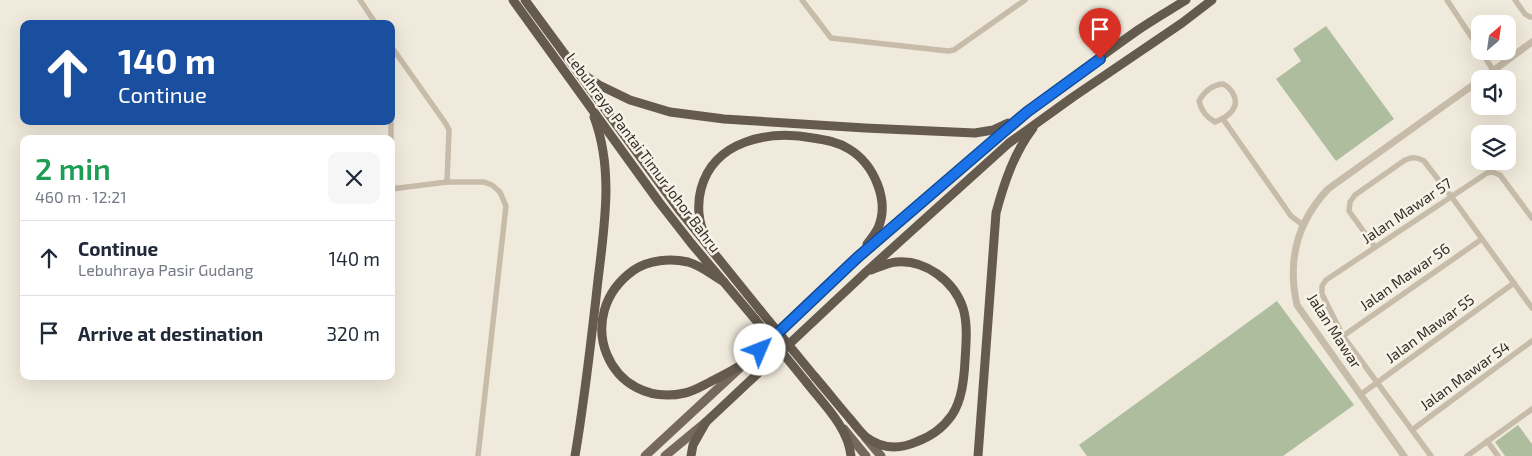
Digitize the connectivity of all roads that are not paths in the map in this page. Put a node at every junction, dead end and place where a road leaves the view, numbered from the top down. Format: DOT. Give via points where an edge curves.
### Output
graph roads {
  1 [pos="360,0"];
  2 [pos="513,0"];
  3 [pos="526,0"];
  4 [pos="802,0"];
  5 [pos="1025,0"];
  6 [pos="1186,0"];
  7 [pos="1212,0"];
  8 [pos="1446,0"];
  9 [pos="1515,0"];
  10 [pos="1531,17"];
  11 [pos="373,20"];
  12 [pos="1471,38"];
  13 [pos="1532,42"];
  14 [pos="395,52"];
  15 [pos="1486,60"];
  16 [pos="1493,70"];
  17 [pos="578,71"];
  18 [pos="1471,86"];
  19 [pos="589,106"];
  20 [pos="1027,112"];
  21 [pos="1223,119"];
  22 [pos="1036,124"];
  23 [pos="447,182"];
  24 [pos="395,188"];
  25 [pos="1451,196"];
  26 [pos="1532,218"];
  27 [pos="1303,225"];
  28 [pos="1482,239"];
  29 [pos="1375,247"];
  30 [pos="714,251"];
  31 [pos="858,257"];
  32 [pos="866,272"];
  33 [pos="724,282"];
  34 [pos="1514,283"];
  35 [pos="1532,308"];
  36 [pos="1343,336"];
  37 [pos="1532,342"];
  38 [pos="746,363"];
  39 [pos="1377,383"];
  40 [pos="1360,395"];
  41 [pos="1532,409"];
  42 [pos="706,422"];
  43 [pos="842,428"];
  44 [pos="1412,430"];
  45 [pos="865,437"];
  46 [pos="1487,441"];
  47 [pos="478,456"];
  48 [pos="575,456"];
  49 [pos="645,456"];
  50 [pos="666,456"];
  51 [pos="691,456"];
  52 [pos="851,456"];
  53 [pos="866,456"];
  54 [pos="881,456"];
  55 [pos="978,456"];
  56 [pos="1404,456"];
  57 [pos="1431,456"];
  58 [pos="1467,456"];
  59 [pos="1498,456"];
  1 -- 11 [label="street"];
  2 -- 19 [label="highway, Lebuhraya Pantai Timur Johor Bahru"];
  3 -- 17 [label="highway, Lebuhraya Pantai Timur Johor Bahru"];
  4 -- 5 [label="street" via="830,38 948,51"];
  6 -- 20 [label="highway" via="1140,29"];
  7 -- 22 [label="highway"];
  8 -- 12 [label="street"];
  9 -- 10 [label="street"];
  13 -- 16 [label="street, Jalan Mawar"];
  14 -- 23 [label="street" via="449,130"];
  15 -- 16 [label="street"];
  17 -- 20 [label="highway" via="630,100 670,112 724,118 975,132 993,130"];
  17 -- 30 [label="highway, Lebuhraya Pantai Timur Johor Bahru" via="680,211"];
  18 -- 27 [label="street, Jalan Mawar" via="1328,189"];
  19 -- 33 [label="highway, Lebuhraya Pantai Timur Johor Bahru" via="659,202"];
  19 -- 48 [label="highway" via="604,157 607,194 584,404"];
  20 -- 31 [label="highway"];
  21 -- 21 [label="street" via="1236,104 1236,98 1223,84 1203,94 1199,101 1208,118 1215,122"];
  21 -- 27 [label="street" via="1291,216"];
  22 -- 32 [label="highway" via="1009,143"];
  22 -- 55 [label="highway" via="1013,163 996,213"];
  23 -- 24 [label="street"];
  23 -- 47 [label="street" via="484,182 500,192 506,206"];
  25 -- 26 [label="street, Jalan Mawar 57" via="1487,172 1496,173"];
  25 -- 28 [label="street"];
  25 -- 29 [label="street, Jalan Mawar 57"];
  25 -- 29 [label="street" via="1424,162 1414,158 1405,160 1355,195 1350,202 1349,212"];
  27 -- 40 [label="street, Jalan Mawar" via="1293,263 1297,305"];
  28 -- 34 [label="street"];
  28 -- 36 [label="street, Jalan Mawar 56"];
  29 -- 36 [label="street, Jalan Mawar 57" via="1322,286 1322,294"];
  30 -- 31 [label="highway" via="704,234 699,208 699,194 711,167 740,143 790,136 832,141 862,159 873,174 882,202 880,220 874,235"];
  30 -- 45 [label="highway, Lebuhraya Pantai Timur Johor Bahru, bridge"];
  31 -- 38 [label="highway"];
  32 -- 42 [label="highway"];
  32 -- 45 [label="highway" via="904,262 926,268 945,280 963,309 966,346 963,384 958,399 952,414 936,432 900,448 888,448"];
  33 -- 38 [label="highway" via="702,268 682,261 659,260 639,267 623,278 609,296 603,313 602,342 611,363 622,377 638,389 652,394 670,395 697,389"];
  33 -- 43 [label="highway, Lebuhraya Pantai Timur Johor Bahru, bridge"];
  34 -- 35 [label="street"];
  34 -- 39 [label="street, Jalan Mawar 55"];
  36 -- 39 [label="street"];
  37 -- 44 [label="street, Jalan Mawar 54"];
  38 -- 49 [label="main road"];
  39 -- 40 [label="street, Jalan Mawar 55"];
  39 -- 44 [label="street"];
  40 -- 56 [label="street, Jalan Mawar"];
  41 -- 46 [label="street"];
  42 -- 50 [label="main road"];
  42 -- 51 [label="highway"];
  43 -- 52 [label="highway, Lebuhraya Pantai Timur Johor Bahru"];
  43 -- 53 [label="main road"];
  44 -- 57 [label="street"];
  45 -- 54 [label="main road"];
  46 -- 58 [label="street"];
  46 -- 59 [label="street"];
}
